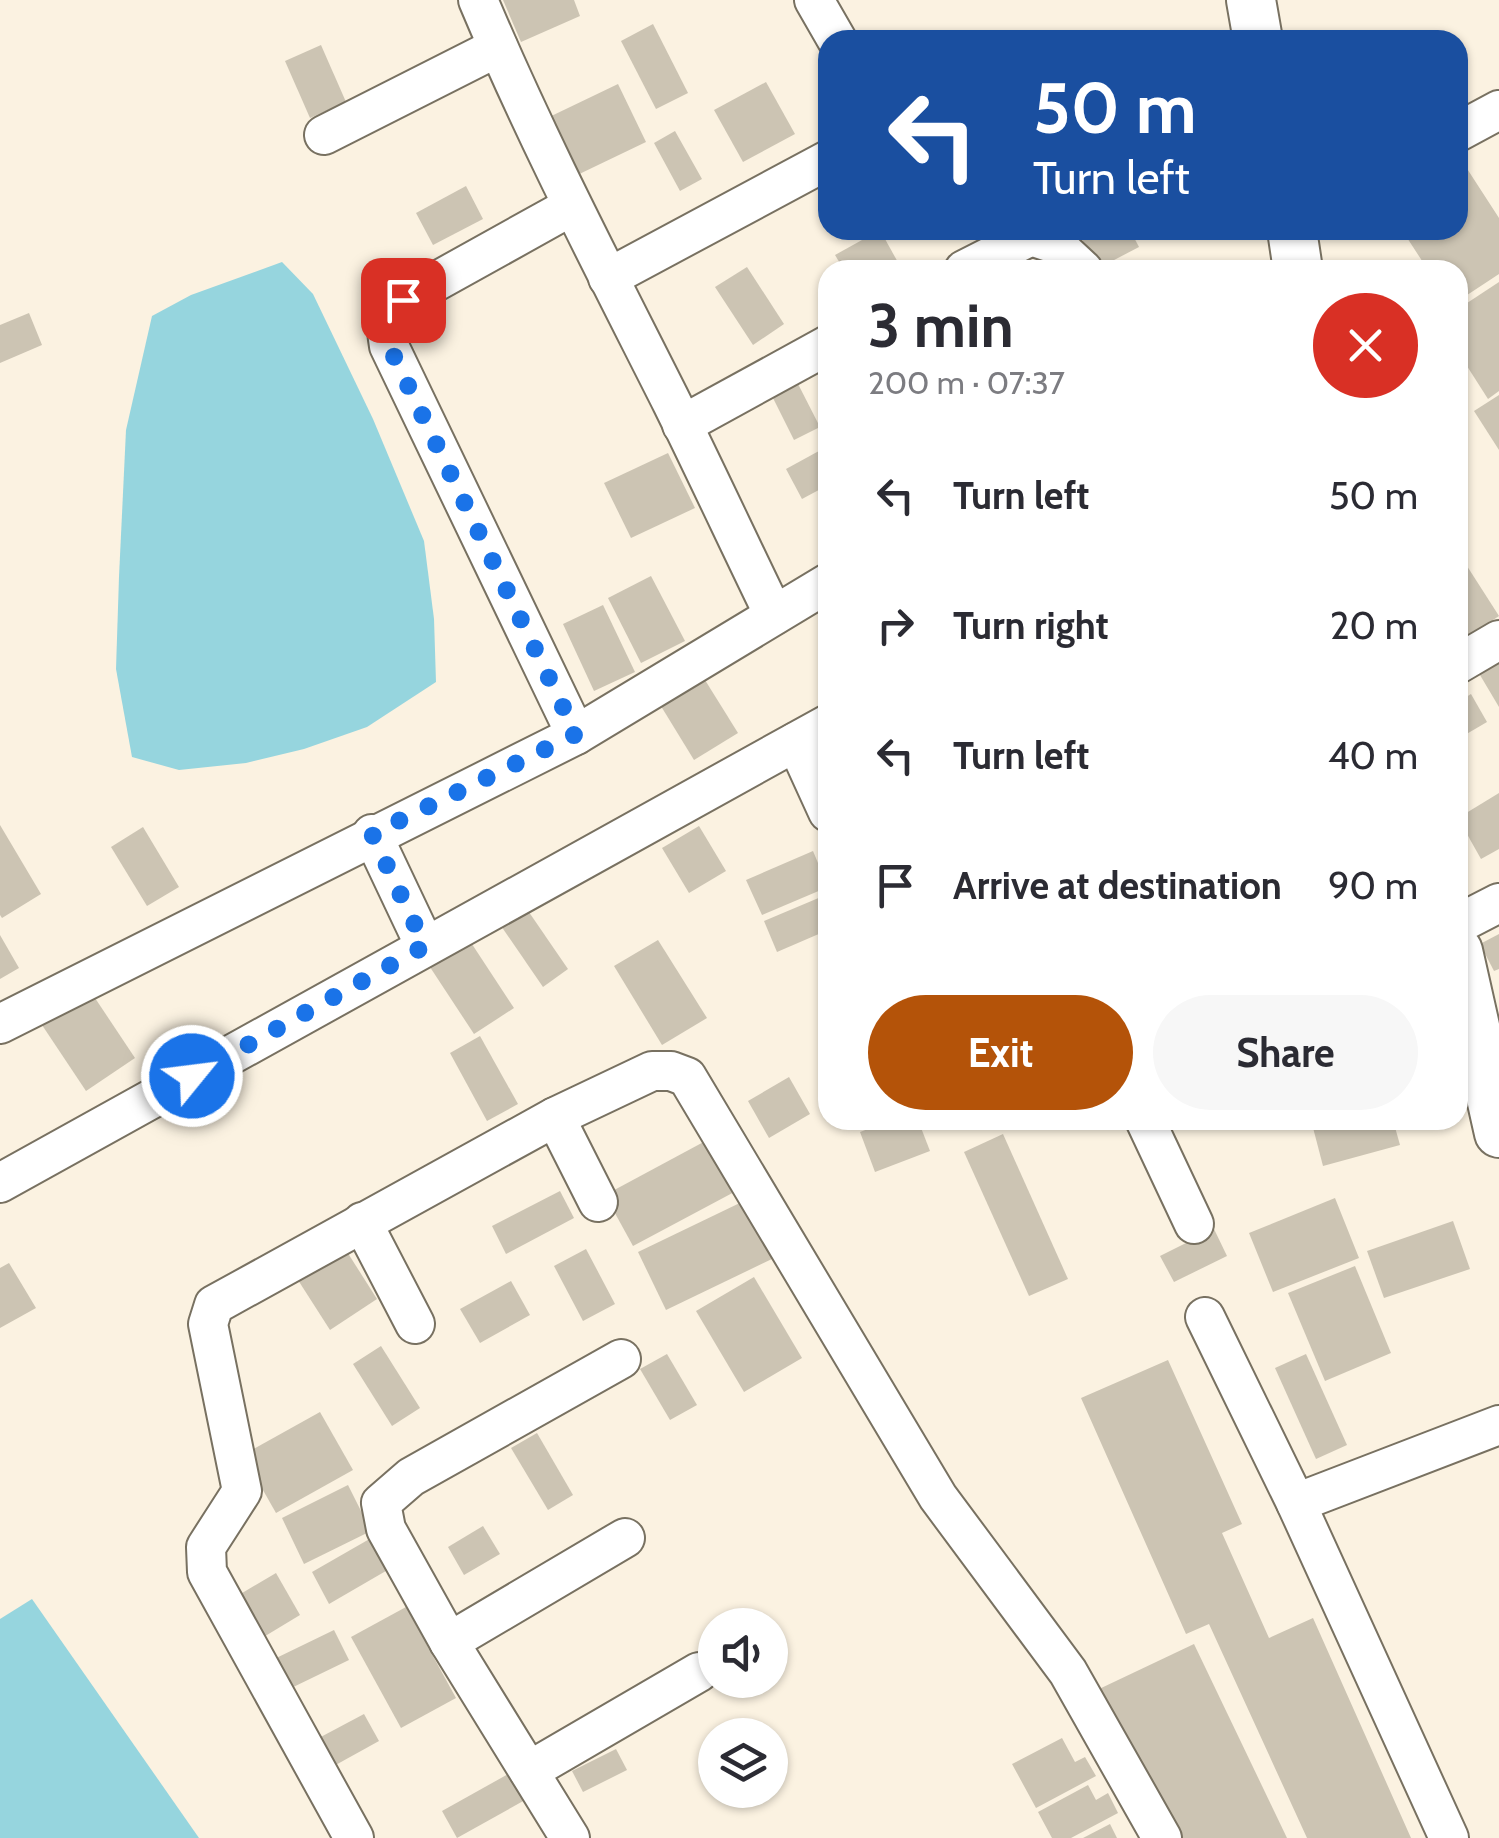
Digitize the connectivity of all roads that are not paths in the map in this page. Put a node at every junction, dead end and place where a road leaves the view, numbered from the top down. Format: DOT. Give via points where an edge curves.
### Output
graph roads {
  1 [pos="478,0"];
  2 [pos="814,0"];
  3 [pos="1252,0"];
  4 [pos="831,30"];
  5 [pos="1256,30"];
  6 [pos="498,48"];
  7 [pos="1499,110"];
  8 [pos="1468,127"];
  9 [pos="324,135"];
  10 [pos="818,165"];
  11 [pos="572,206"];
  12 [pos="1023,240"];
  13 [pos="1043,240"];
  14 [pos="984,260"];
  15 [pos="1072,260"];
  16 [pos="608,278"];
  17 [pos="818,350"];
  18 [pos="682,424"];
  19 [pos="818,590"];
  20 [pos="774,615"];
  21 [pos="1499,640"];
  22 [pos="1468,658"];
  23 [pos="812,733"];
  24 [pos="576,734"];
  25 [pos="818,763"];
  26 [pos="372,834"];
  27 [pos="1499,902"];
  28 [pos="1468,919"];
  29 [pos="425,946"];
  30 [pos="1468,995"];
  31 [pos="0,1024"];
  32 [pos="554,1117"];
  33 [pos="1150,1130"];
  34 [pos="1499,1133"];
  35 [pos="0,1182"];
  36 [pos="598,1202"];
  37 [pos="362,1222"];
  38 [pos="1194,1224"];
  39 [pos="1204,1317"];
  40 [pos="415,1324"];
  41 [pos="621,1359"];
  42 [pos="1499,1426"];
  43 [pos="1296,1503"];
  44 [pos="624,1538"];
  45 [pos="450,1642"];
  46 [pos="698,1673"];
  47 [pos="529,1771"];
  48 [pos="354,1838"];
  49 [pos="570,1838"];
  50 [pos="1162,1838"];
  51 [pos="1450,1838"];
  1 -- 6 [label="street"];
  2 -- 4 [label="street"];
  3 -- 5 [label="street"];
  6 -- 9 [label="street"];
  6 -- 11 [label="street"];
  7 -- 8 [label="street"];
  10 -- 16 [label="street"];
  11 -- 16 [label="street"];
  11 -- 24 [label="street" via="403,300 385,326"];
  12 -- 14 [label="street"];
  13 -- 15 [label="street"];
  16 -- 18 [label="street"];
  17 -- 18 [label="street"];
  18 -- 20 [label="street"];
  19 -- 20 [label="street"];
  20 -- 24 [label="street"];
  21 -- 22 [label="street"];
  23 -- 25 [label="street"];
  23 -- 29 [label="street"];
  24 -- 26 [label="street"];
  26 -- 29 [label="street"];
  26 -- 31 [label="street"];
  27 -- 28 [label="street"];
  29 -- 35 [label="street"];
  30 -- 34 [label="street"];
  32 -- 36 [label="street"];
  32 -- 37 [label="street"];
  32 -- 50 [label="street" via="652,1071 687,1078 938,1496 1068,1672"];
  33 -- 38 [label="street"];
  37 -- 40 [label="street"];
  37 -- 48 [label="street" via="214,1304 208,1324 242,1490 206,1547 207,1572"];
  39 -- 43 [label="street"];
  41 -- 45 [label="street" via="411,1477 382,1503 386,1530"];
  42 -- 43 [label="street"];
  43 -- 51 [label="street"];
  44 -- 45 [label="street"];
  45 -- 47 [label="street"];
  46 -- 47 [label="street"];
  47 -- 49 [label="street"];
}
